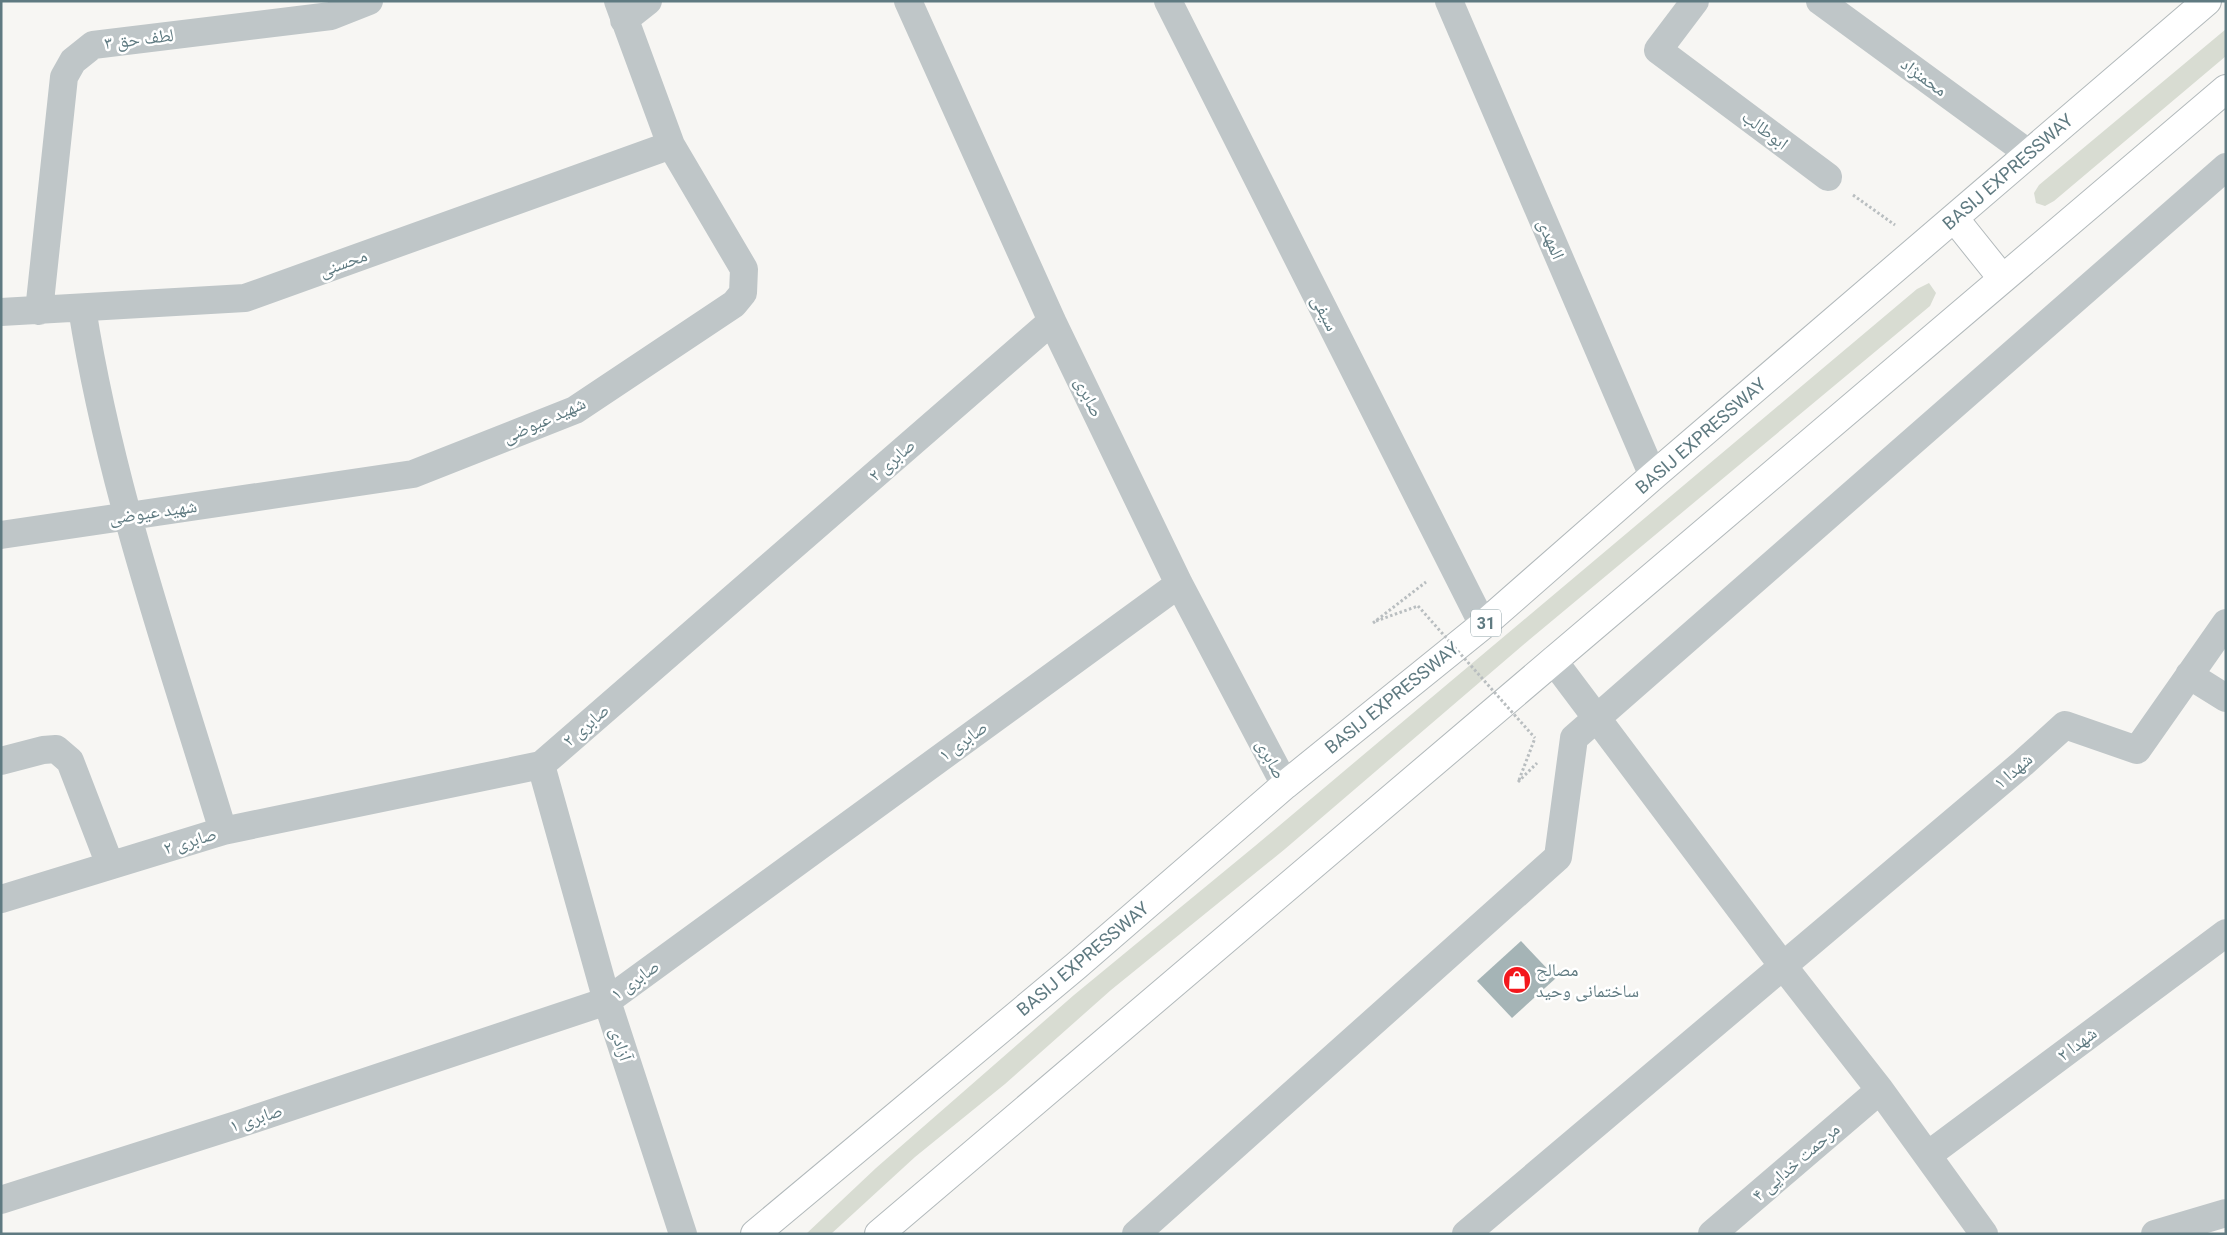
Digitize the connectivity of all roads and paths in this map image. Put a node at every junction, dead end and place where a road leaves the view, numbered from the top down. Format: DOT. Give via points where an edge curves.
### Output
graph roads {
  1 [pos="370,1"];
  2 [pos="648,1"];
  3 [pos="908,1"];
  4 [pos="1168,1"];
  5 [pos="1449,1"];
  6 [pos="1695,1"];
  7 [pos="1820,1"];
  8 [pos="2207,1"];
  9 [pos="621,10"];
  10 [pos="2226,89"];
  11 [pos="671,145"];
  12 [pos="2028,153"];
  13 [pos="2226,167"];
  14 [pos="1828,177"];
  15 [pos="1954,218"];
  16 [pos="1923,246"];
  17 [pos="2002,278"];
  18 [pos="82,308"];
  19 [pos="40,310"];
  20 [pos="1,312"];
  21 [pos="1052,321"];
  22 [pos="1653,476"];
  23 [pos="127,516"];
  24 [pos="1,535"];
  25 [pos="1451,563"];
  26 [pos="1179,584"];
  27 [pos="2226,622"];
  28 [pos="1483,625"];
  29 [pos="1553,660"];
  30 [pos="2189,675"];
  31 [pos="2226,698"];
  32 [pos="1596,719"];
  33 [pos="1,761"];
  34 [pos="541,765"];
  35 [pos="1518,782"];
  36 [pos="1285,785"];
  37 [pos="224,831"];
  38 [pos="110,865"];
  39 [pos="1,899"];
  40 [pos="2226,933"];
  41 [pos="1783,966"];
  42 [pos="606,1001"];
  43 [pos="1880,1090"];
  44 [pos="1928,1155"];
  45 [pos="1,1200"];
  46 [pos="2226,1213"];
  47 [pos="682,1234"];
  48 [pos="755,1234"];
  49 [pos="878,1234"];
  50 [pos="1136,1234"];
  51 [pos="1466,1234"];
  52 [pos="1712,1234"];
  53 [pos="1984,1234"];
  54 [pos="2156,1234"];
  1 -- 19 [label="street, لطف حق ۳" via="330,16 92,45 73,61 64,77"];
  2 -- 9 [label="street"];
  3 -- 21 [label="street, صابری"];
  4 -- 25 [label="street, سیفی"];
  5 -- 22 [label="street, المهدی"];
  6 -- 14 [label="street, ابوطالب" via="1658,50"];
  7 -- 12 [label="street, محمنژاد"];
  8 -- 12 [label="highway, BASIJ EXPRESSWAY / 31"];
  9 -- 11 [label="street, شهید عیوضی"];
  10 -- 17 [label="highway"];
  11 -- 18 [label="street, محسنی" via="245,298"];
  11 -- 23 [label="street, شهید عیوضی" via="744,269 743,293 734,304 575,410 413,474"];
  12 -- 15 [label="highway, BASIJ EXPRESSWAY / 31"];
  13 -- 32 [label="street"];
  14 -- 16 [label="path"];
  15 -- 16 [label="highway, BASIJ EXPRESSWAY / 31"];
  15 -- 17 [label="highway"];
  16 -- 22 [label="highway, BASIJ EXPRESSWAY / 31"];
  17 -- 29 [label="highway"];
  18 -- 19 [label="street, محسنی"];
  18 -- 23 [label="street" via="89,353"];
  19 -- 20 [label="street, محسنی"];
  21 -- 26 [label="street, صابری"];
  21 -- 34 [label="street, صابری ۲"];
  22 -- 28 [label="highway, BASIJ EXPRESSWAY / 31"];
  23 -- 24 [label="street, شهید عیوضی"];
  23 -- 37 [label="street"];
  25 -- 28 [label="street, سیفی"];
  25 -- 35 [label="path, bridge" via="1373,623 1418,606 1535,738"];
  26 -- 36 [label="street, صابری"];
  26 -- 42 [label="street, صابری ۱"];
  27 -- 30 [label="street, شهدا ۱"];
  28 -- 36 [label="highway, BASIJ EXPRESSWAY / 31"];
  29 -- 32 [label="street"];
  29 -- 49 [label="highway"];
  30 -- 31 [label="street"];
  30 -- 41 [label="street, شهدا ۱" via="2137,750 2065,725"];
  32 -- 41 [label="street"];
  32 -- 50 [label="street" via="1574,738 1558,857"];
  33 -- 38 [label="street" via="56,749 70,761"];
  34 -- 37 [label="street, صابری ۲"];
  34 -- 42 [label="street, آزادی"];
  36 -- 48 [label="highway, BASIJ EXPRESSWAY / 31" via="1076,966"];
  37 -- 38 [label="street, صابری ۲"];
  38 -- 39 [label="street, صابری ۲"];
  40 -- 44 [label="street, شهدا ۲"];
  41 -- 43 [label="street"];
  41 -- 51 [label="street"];
  42 -- 45 [label="street, صابری ۱"];
  42 -- 47 [label="street, آزادی"];
  43 -- 44 [label="street"];
  43 -- 52 [label="street, مرحمت خدایی ۴"];
  44 -- 53 [label="street"];
  46 -- 54 [label="street"];
}
